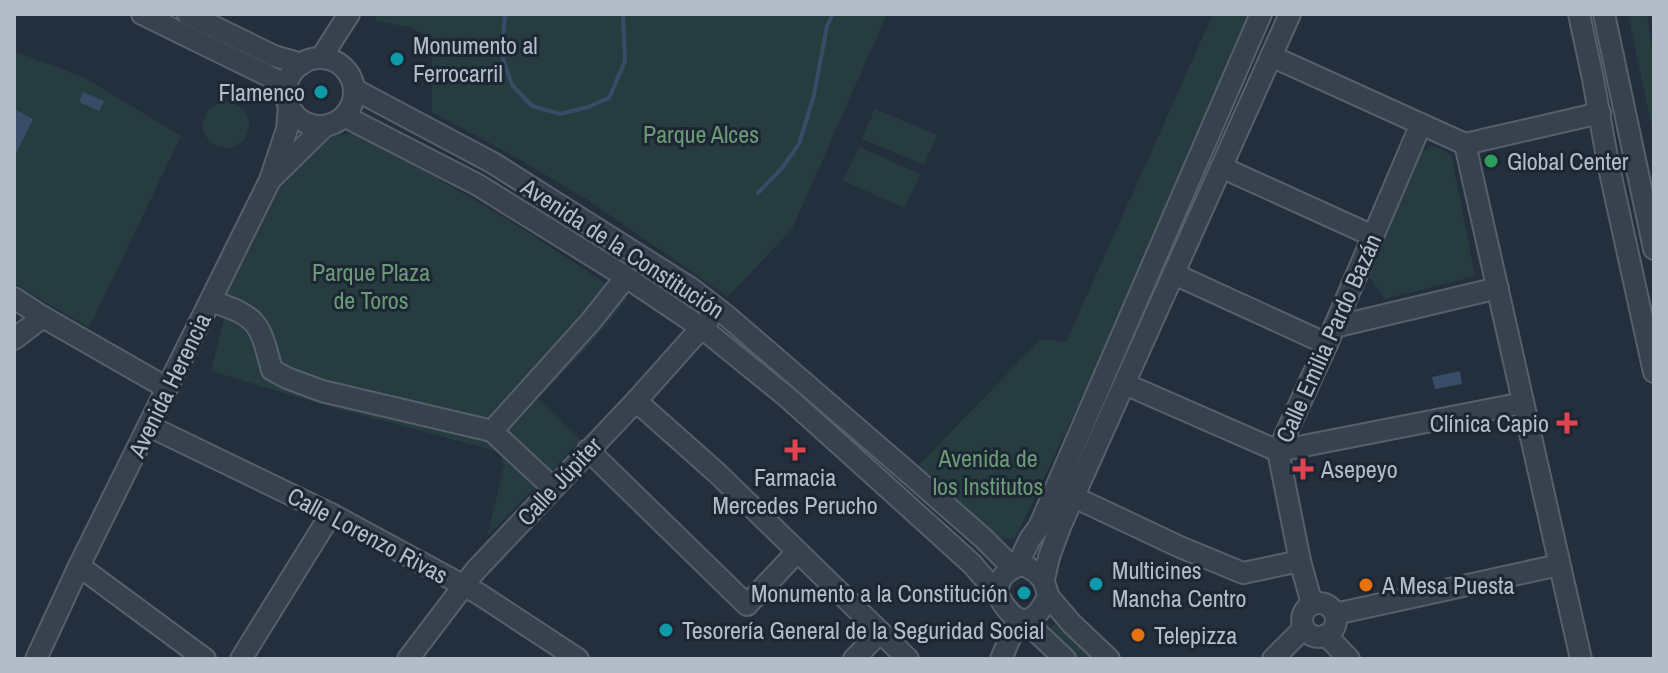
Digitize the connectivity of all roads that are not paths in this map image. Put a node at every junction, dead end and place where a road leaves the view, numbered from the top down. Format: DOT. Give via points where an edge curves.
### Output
graph roads {
  1 [pos="142,14"];
  2 [pos="188,14"];
  3 [pos="1261,14"];
  4 [pos="1290,14"];
  5 [pos="1579,14"];
  6 [pos="1604,14"];
  7 [pos="1617,14"];
  8 [pos="347,17"];
  9 [pos="1271,56"];
  10 [pos="312,61"];
  11 [pos="351,80"];
  12 [pos="287,85"];
  13 [pos="289,106"];
  14 [pos="1600,113"];
  15 [pos="344,116"];
  16 [pos="1421,124"];
  17 [pos="325,126"];
  18 [pos="1465,144"];
  19 [pos="1221,167"];
  20 [pos="270,180"];
  21 [pos="1654,183"];
  22 [pos="1170,224"];
  23 [pos="1191,235"];
  24 [pos="1373,236"];
  25 [pos="1654,249"];
  26 [pos="1174,274"];
  27 [pos="626,277"];
  28 [pos="1498,288"];
  29 [pos="14,298"];
  30 [pos="211,301"];
  31 [pos="717,308"];
  32 [pos="43,317"];
  33 [pos="702,328"];
  34 [pos="1330,335"];
  35 [pos="14,339"];
  36 [pos="1654,372"];
  37 [pos="1125,384"];
  38 [pos="167,388"];
  39 [pos="636,401"];
  40 [pos="1523,403"];
  41 [pos="149,426"];
  42 [pos="492,431"];
  43 [pos="588,450"];
  44 [pos="1278,451"];
  45 [pos="553,488"];
  46 [pos="1074,497"];
  47 [pos="331,514"];
  48 [pos="1039,527"];
  49 [pos="983,538"];
  50 [pos="797,552"];
  51 [pos="1300,561"];
  52 [pos="1559,565"];
  53 [pos="79,566"];
  54 [pos="1015,567"];
  55 [pos="463,585"];
  56 [pos="1046,588"];
  57 [pos="997,593"];
  58 [pos="1312,604"];
  59 [pos="1335,614"];
  60 [pos="1021,620"];
  61 [pos="1304,628"];
  62 [pos="880,632"];
  63 [pos="1326,635"];
  64 [pos="36,659"];
  65 [pos="205,659"];
  66 [pos="241,659"];
  67 [pos="408,659"];
  68 [pos="578,659"];
  69 [pos="854,659"];
  70 [pos="908,659"];
  71 [pos="1001,659"];
  72 [pos="1065,659"];
  73 [pos="1109,659"];
  74 [pos="1273,659"];
  75 [pos="1349,659"];
  76 [pos="1581,659"];
  1 -- 12 [label="street"];
  2 -- 10 [label="street" via="274,56"];
  3 -- 22 [label="street"];
  4 -- 9 [label="street"];
  5 -- 14 [label="street"];
  6 -- 25 [label="street"];
  7 -- 21 [label="street"];
  8 -- 10 [label="street"];
  8 -- 11 [label="street"];
  9 -- 16 [label="street"];
  9 -- 19 [label="street"];
  10 -- 11 [label="street" via="340,64"];
  10 -- 12 [label="street" via="292,73"];
  11 -- 15 [label="street" via="354,99"];
  11 -- 31 [label="street, Avenida de la Constitución" via="493,163"];
  12 -- 13 [label="street, Avenida Herencia"];
  13 -- 17 [label="street" via="304,122"];
  13 -- 20 [label="street, Avenida Herencia"];
  14 -- 18 [label="street"];
  14 -- 36 [label="street"];
  15 -- 17 [label="street"];
  15 -- 27 [label="street, Avenida de la Constitución" via="478,185"];
  16 -- 18 [label="street"];
  16 -- 24 [label="street, Calle Emilia Pardo Bazán"];
  17 -- 20 [label="street"];
  18 -- 28 [label="street"];
  19 -- 23 [label="street"];
  19 -- 24 [label="street"];
  20 -- 30 [label="street, Avenida Herencia"];
  22 -- 23 [label="street"];
  22 -- 48 [label="street"];
  23 -- 26 [label="street"];
  24 -- 34 [label="street, Calle Emilia Pardo Bazán"];
  26 -- 34 [label="street"];
  26 -- 37 [label="street"];
  27 -- 33 [label="street, Avenida de la Constitución"];
  27 -- 42 [label="street"];
  28 -- 34 [label="street"];
  28 -- 40 [label="street"];
  29 -- 32 [label="street"];
  30 -- 38 [label="street, Avenida Herencia"];
  30 -- 42 [label="street" via="241,311 259,327 272,370 287,378"];
  31 -- 33 [label="street, Calle Júpiter"];
  31 -- 49 [label="street, Avenida de la Constitución"];
  32 -- 35 [label="street"];
  32 -- 38 [label="street"];
  33 -- 39 [label="street, Calle Júpiter"];
  33 -- 57 [label="street, Avenida de la Constitución" via="836,441"];
  34 -- 44 [label="street, Calle Emilia Pardo Bazán"];
  37 -- 44 [label="street"];
  37 -- 46 [label="street"];
  38 -- 41 [label="street, Avenida Herencia"];
  39 -- 43 [label="street, Calle Júpiter"];
  39 -- 50 [label="street"];
  40 -- 44 [label="street"];
  40 -- 52 [label="street"];
  41 -- 47 [label="street, Calle Lorenzo Rivas"];
  41 -- 53 [label="street, Avenida Herencia"];
  42 -- 45 [label="street"];
  43 -- 45 [label="street, Calle Júpiter"];
  43 -- 50 [label="street" via="747,605"];
  44 -- 51 [label="street, Calle Emilia Pardo Bazán"];
  45 -- 55 [label="street, Calle Júpiter"];
  46 -- 51 [label="street" via="1243,573"];
  46 -- 56 [label="street" via="1049,557"];
  47 -- 55 [label="street, Calle Lorenzo Rivas"];
  47 -- 66 [label="street"];
  48 -- 49 [label="street" via="1015,539"];
  48 -- 54 [label="street"];
  49 -- 54 [label="street, Avenida de la Constitución"];
  50 -- 62 [label="street"];
  51 -- 58 [label="street, Calle Emilia Pardo Bazán"];
  52 -- 59 [label="street"];
  52 -- 76 [label="street"];
  53 -- 64 [label="street, Avenida Herencia"];
  53 -- 65 [label="street"];
  54 -- 56 [label="street" via="1029,568"];
  54 -- 57 [label="street" via="999,581"];
  55 -- 67 [label="street, Calle Júpiter"];
  55 -- 68 [label="street, Calle Lorenzo Rivas"];
  56 -- 60 [label="street" via="1039,613"];
  56 -- 73 [label="street" via="1072,624"];
  57 -- 60 [label="street" via="1005,609"];
  58 -- 59 [label="street" via="1326,604"];
  58 -- 61 [label="street" via="1303,614"];
  59 -- 63 [label="street"];
  60 -- 71 [label="street"];
  60 -- 72 [label="street"];
  61 -- 63 [label="street" via="1314,636"];
  61 -- 74 [label="street"];
  62 -- 69 [label="street"];
  62 -- 70 [label="street"];
  63 -- 75 [label="street"];
}
